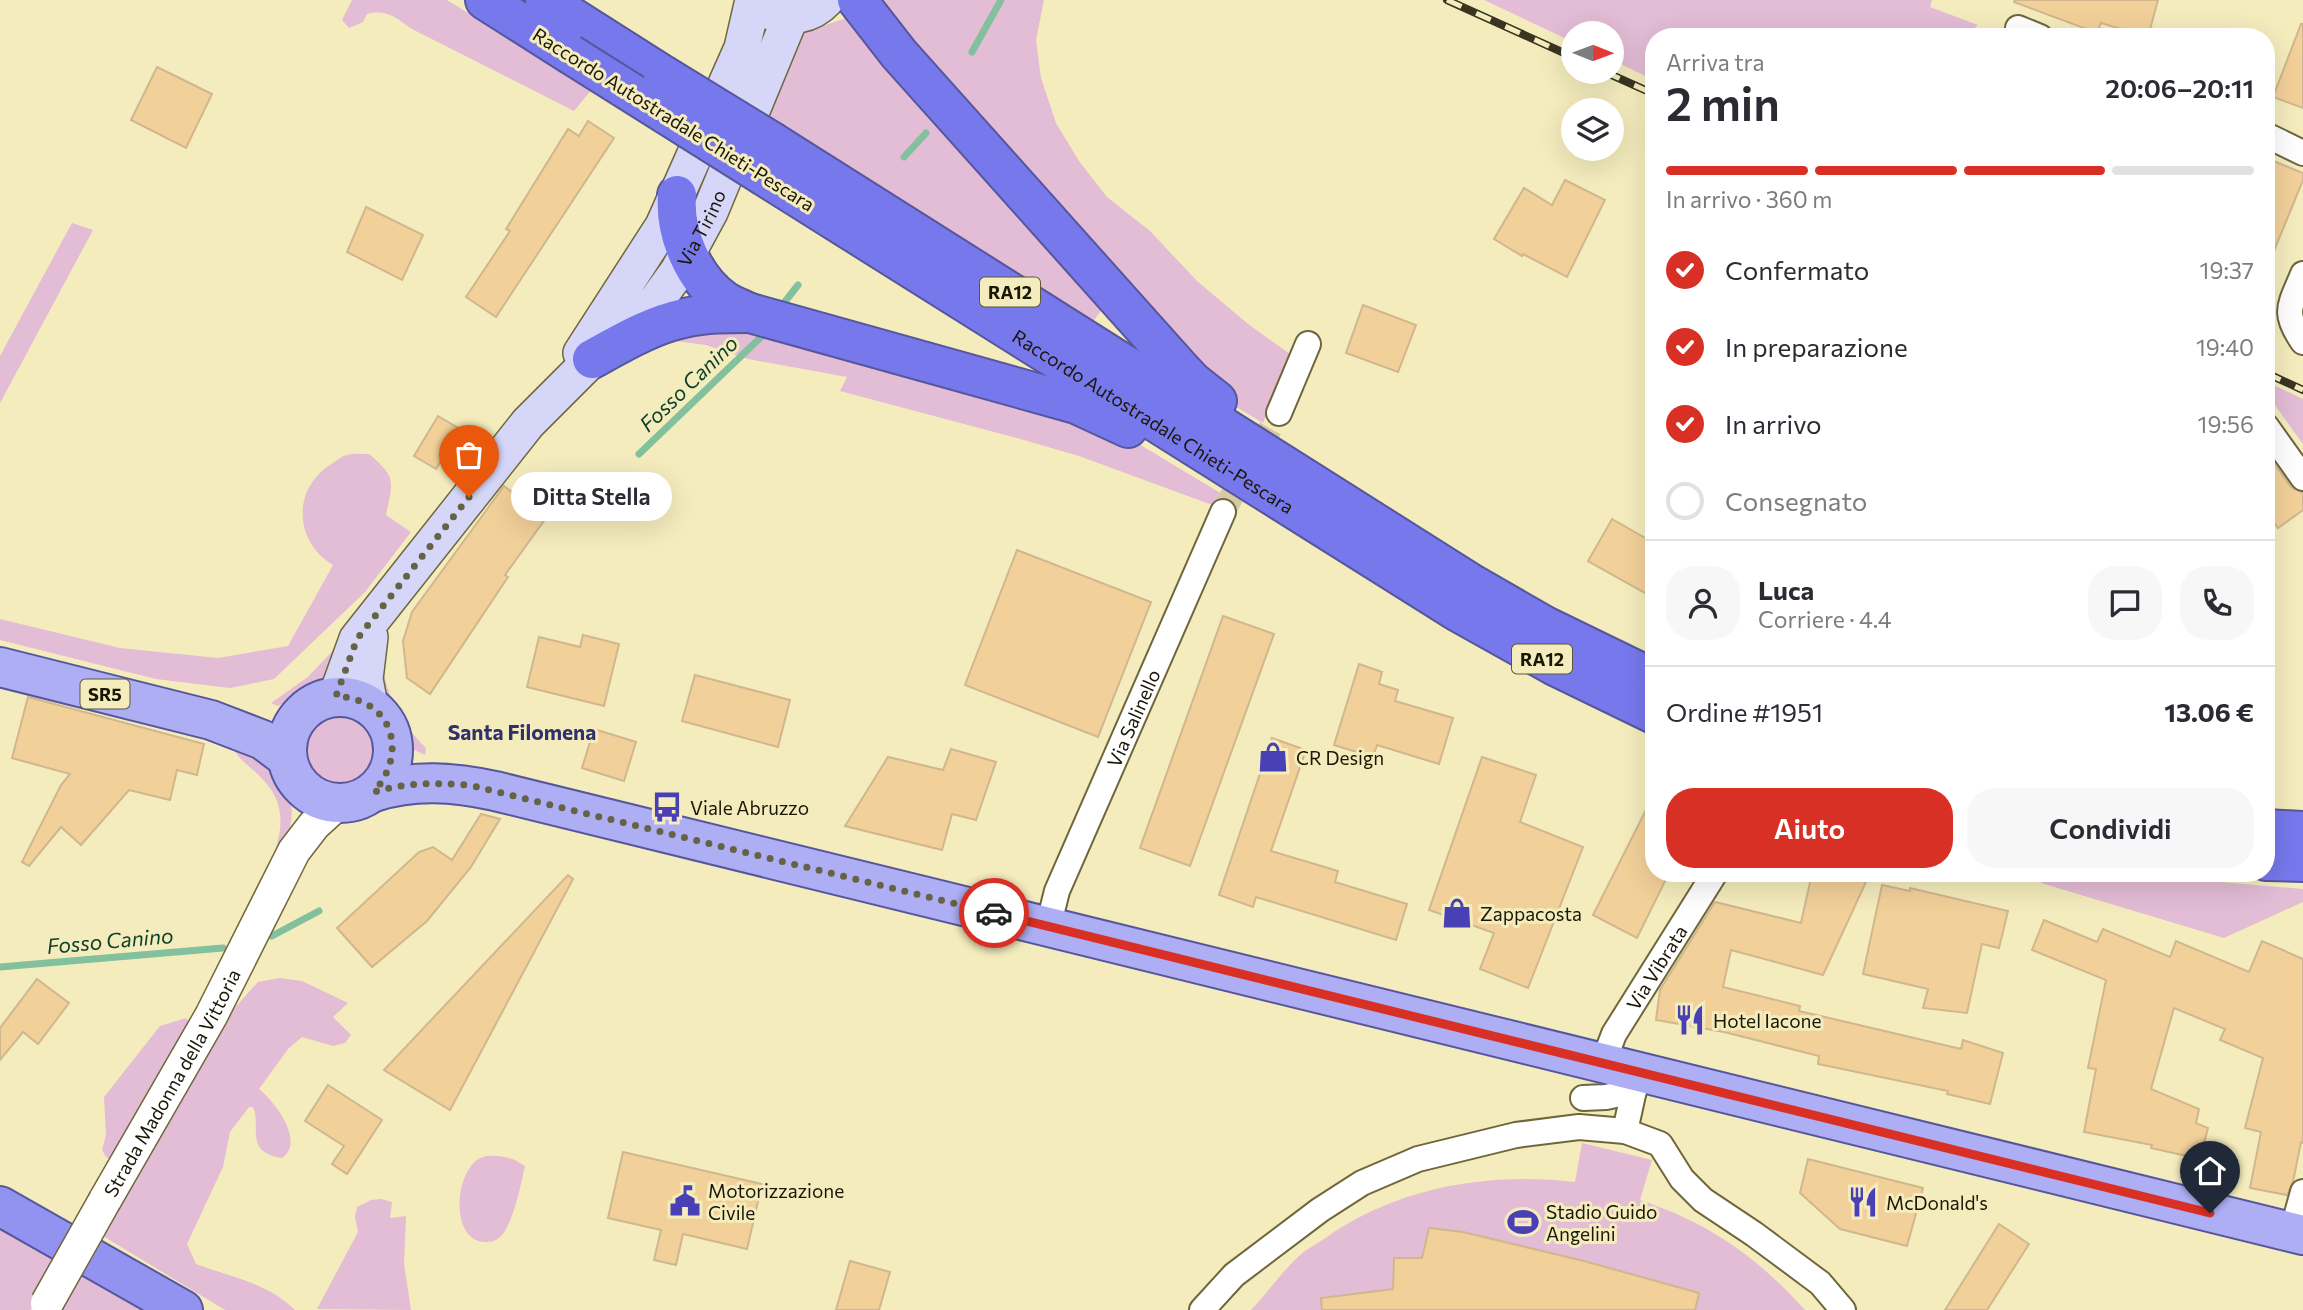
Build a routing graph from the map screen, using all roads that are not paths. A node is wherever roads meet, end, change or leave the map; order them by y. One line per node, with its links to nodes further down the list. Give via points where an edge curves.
1 (485, 0): 9 (highway, Raccordo Autostradale Chieti-Pescara / RA12, bridge, via 570,54)
2 (545, 0): 9 (highway, Raccordo Autostradale Chieti-Pescara / RA12, bridge, via 663,75)
3 (754, 0): 6 (main road, via 776,15); 10 (main road, Via Tirino, via 742,48)
4 (826, 0): 6 (main road, via 806,14)
5 (857, 0): 21 (highway, via 899,54 1178,366 1226,407)
6 (791, 16): 11 (main road, Via Tirino, via 721,188)
7 (2275, 139): 8 (street)
8 (2303, 153)
9 (769, 159): 20 (highway, Raccordo Autostradale Chieti-Pescara / RA12); 21 (highway, Raccordo Autostradale Chieti-Pescara / RA12)
10 (677, 195): 11 (highway, via 678,223); 17 (main road, Via Tirino, via 663,226)
11 (688, 254): 13 (highway, via 706,283); 16 (main road, Via Tirino, via 657,300)
12 (2303, 274): 14 (street, via 2288,310)
13 (750, 313): 16 (highway, via 680,318); 20 (highway, via 1076,404 1146,438)
14 (2303, 342)
15 (1308, 344): 18 (street)
16 (592, 359): 17 (main road, Via Tirino)
17 (552, 397): 26 (main road, Via Tirino, via 357,639)
18 (1279, 413)
19 (2275, 439): 22 (street)
20 (1187, 442): 27 (highway, Raccordo Autostradale Chieti-Pescara / RA12, via 1475,622)
21 (1247, 442): 25 (highway, Raccordo Autostradale Chieti-Pescara / RA12, via 1472,584)
22 (2303, 478)
23 (1223, 512): 38 (street, Via Salinello, via 1057,891)
24 (0, 667): 29 (main road, SR5)
25 (1645, 675)
26 (353, 701): 28 (main road, SR5, via 322,700); 30 (main road, via 385,722)
27 (1645, 710)
28 (299, 716): 29 (main road, SR5, via 266,722); 31 (main road, via 291,729)
29 (211, 720): 31 (main road, SR5, via 263,740)
30 (393, 742): 32 (main road, via 424,765); 33 (main road, via 393,761)
31 (287, 758): 34 (main road, SR5, via 294,778)
32 (469, 785): 33 (main road, via 398,784); 38 (main road)
33 (374, 792): 34 (main road, via 351,803)
34 (324, 799): 45 (street, Strada Madonna della Vittoria, bridge, via 211,1016)
35 (2275, 837): 36 (highway)
36 (2293, 854)
37 (1708, 882): 39 (street, Via Vibrata, via 1614,1034)
38 (1048, 927): 39 (main road)
39 (1625, 1076): 40 (street, via 1606,1097); 41 (street, Via Vibrata); 44 (main road)
40 (1583, 1098)
41 (1625, 1131): 47 (street, via 1578,1127 1516,1135 1418,1159 1362,1183 1320,1210 1234,1275); 48 (street, via 1660,1144 1682,1179 1703,1200 1820,1283)
42 (2303, 1192): 44 (street)
43 (0, 1206): 46 (highway)
44 (2297, 1234)
45 (44, 1307)
46 (183, 1310)
47 (1202, 1310)
48 (1843, 1310)

